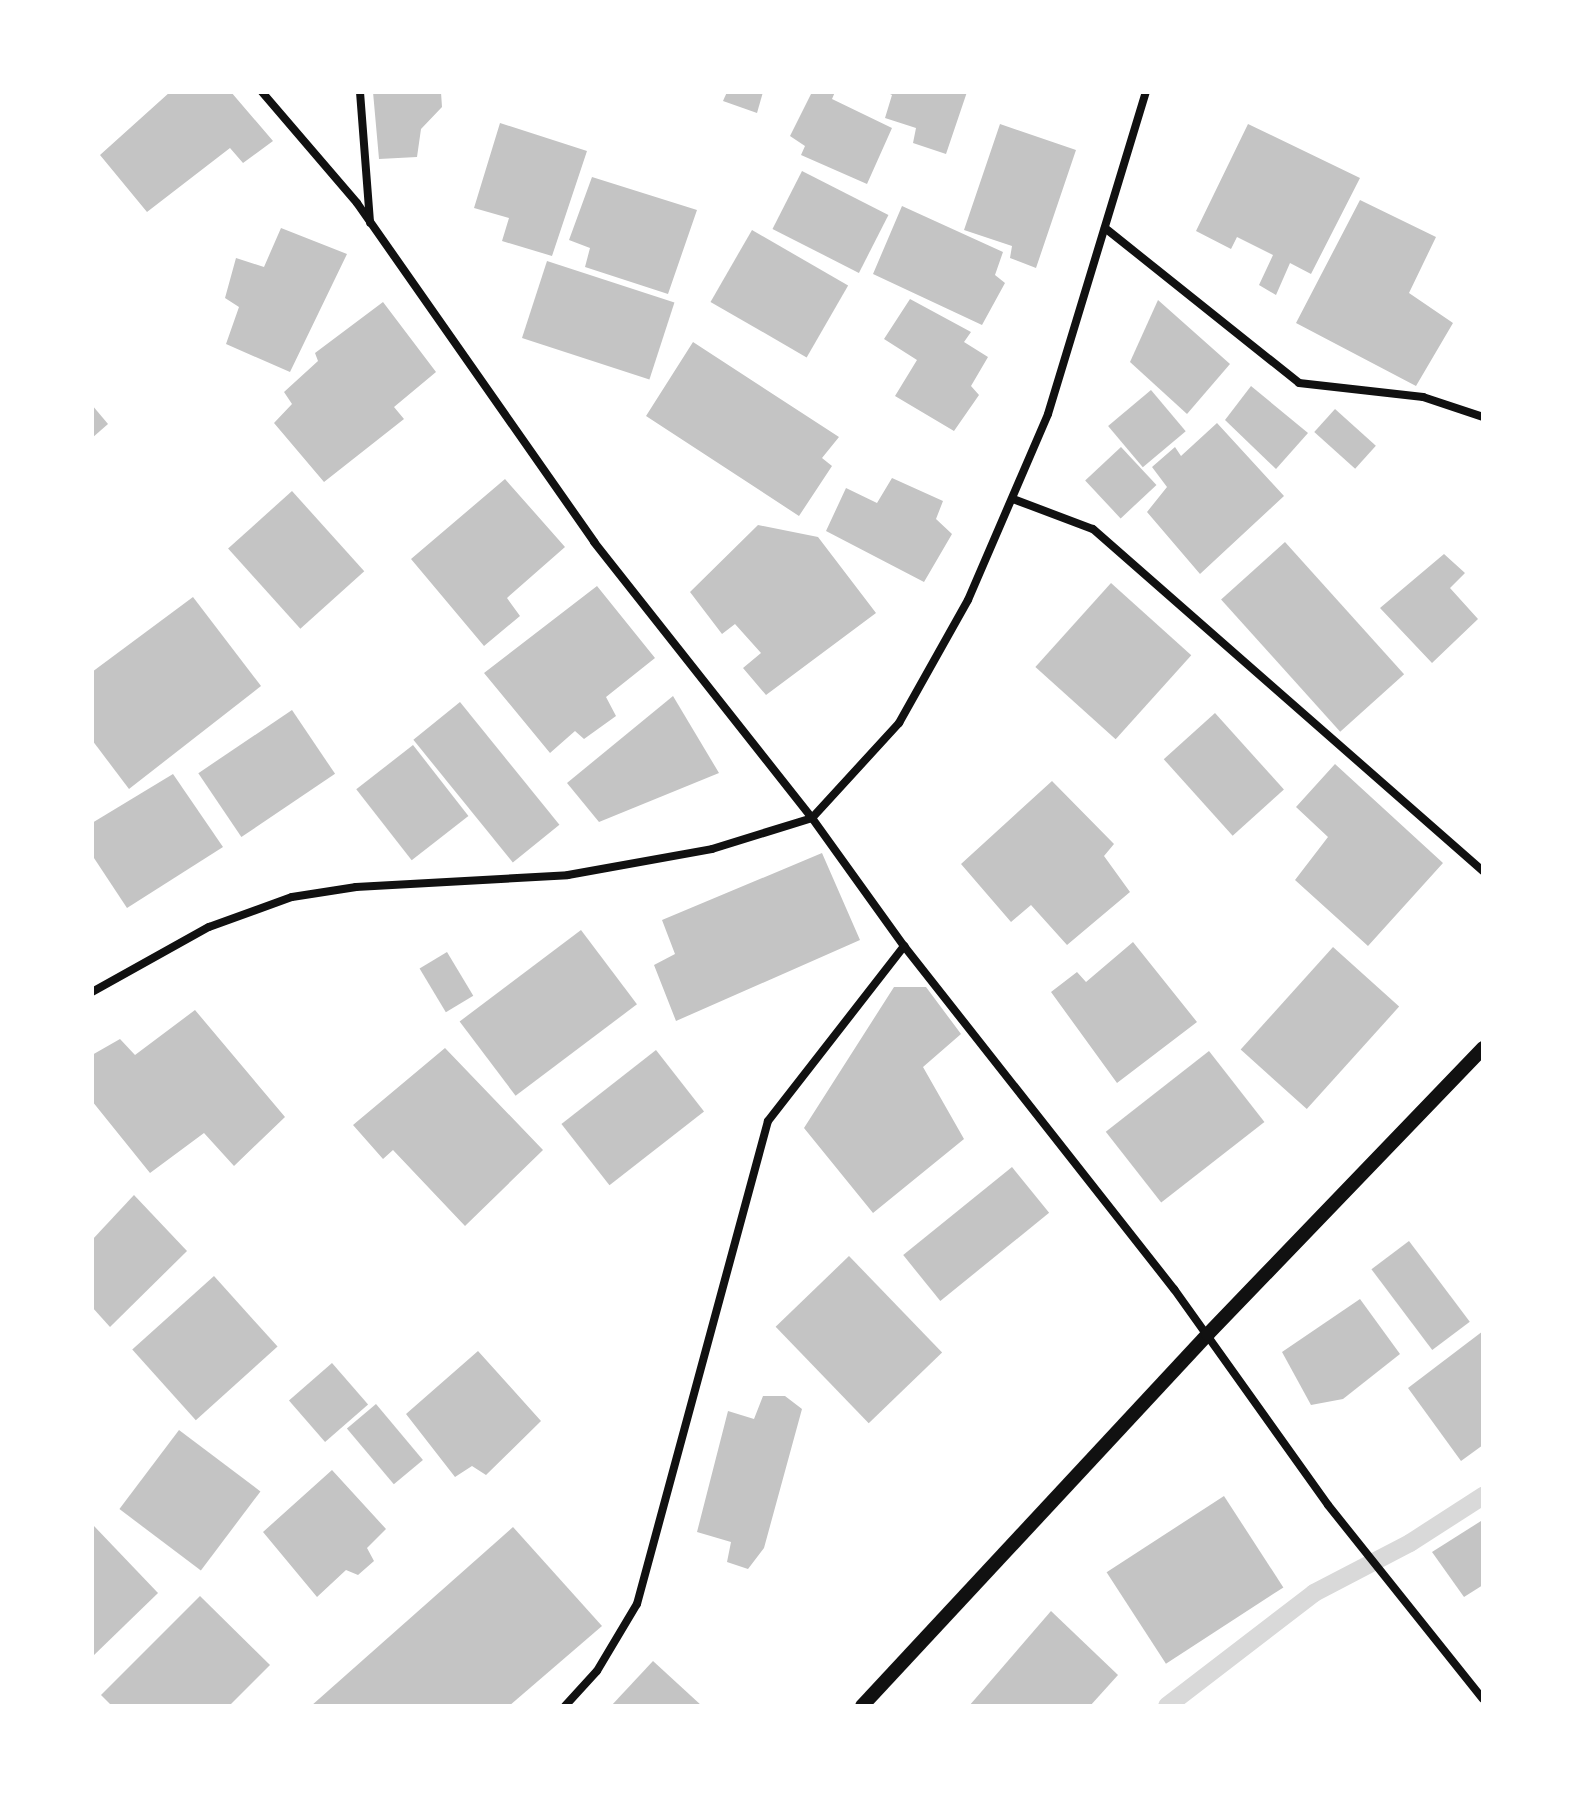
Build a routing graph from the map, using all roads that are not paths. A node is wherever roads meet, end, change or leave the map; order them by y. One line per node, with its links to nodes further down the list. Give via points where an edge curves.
1 (262, 92): 4 (street)
2 (360, 92): 4 (street)
3 (1146, 92): 5 (street)
4 (370, 224): 8 (street, via 594,542)
5 (1105, 228): 6 (street, via 1299,383 1423,397); 7 (street, via 1048,414)
6 (1483, 417)
7 (1013, 499): 8 (street, via 968,600 899,723); 9 (street, via 1093,529)
8 (812, 818): 10 (street); 11 (street, via 712,849 568,875 356,887 292,897 209,927)
9 (1483, 871)
10 (904, 946): 13 (street); 15 (street, via 768,1121 637,1604 597,1671)
11 (92, 992)
12 (1483, 1048): 13 (street)
13 (1208, 1334): 14 (street, via 1349,1530); 16 (street)
14 (1483, 1699)
15 (565, 1706)
16 (862, 1706)

